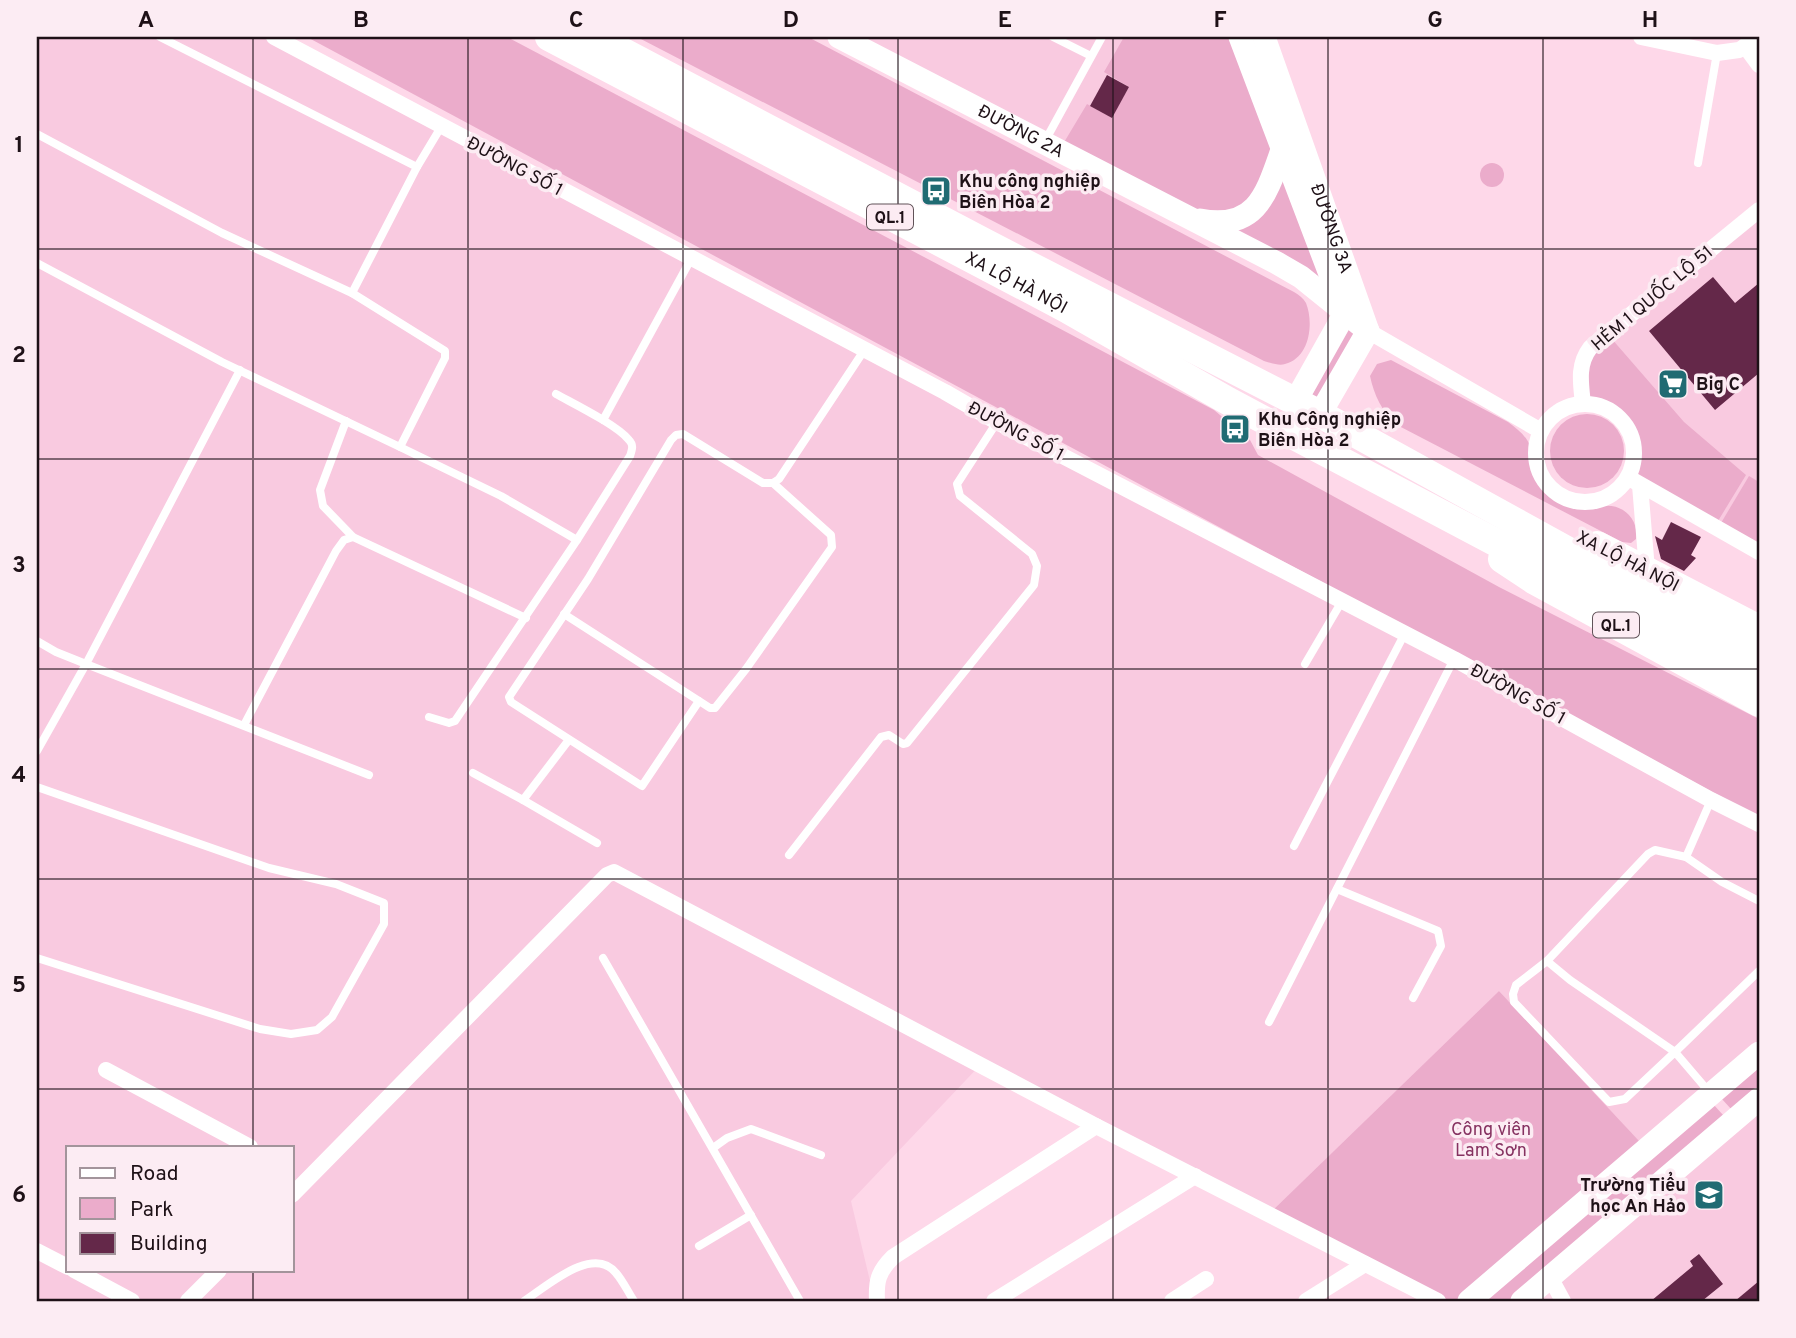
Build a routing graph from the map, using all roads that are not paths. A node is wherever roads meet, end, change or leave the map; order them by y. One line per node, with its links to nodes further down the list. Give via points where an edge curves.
1 (160, 37): 20 (lane)
2 (274, 37): 15 (street, ĐƯỜNG SỐ 1)
3 (549, 37): 42 (highway, XA LỘ HÀ NỘI / QL.1, via 1065,308 1228,401)
4 (595, 37): 31 (highway, XA LỘ HÀ NỘI / QL.1)
5 (1053, 37): 13 (lane)
6 (1102, 37): 13 (lane)
7 (1241, 37): 18 (street, ĐƯỜNG 3A)
8 (1264, 37): 27 (street, ĐƯỜNG 3A)
9 (1641, 37): 12 (street)
10 (846, 38): 17 (street, ĐƯỜNG 2A)
11 (1752, 42): 12 (street, via 1732,52); 14 (street)
12 (1717, 53): 19 (lane)
13 (1091, 56): 17 (lane)
14 (1759, 65)
15 (441, 127): 20 (lane); 23 (street, ĐƯỜNG SỐ 1)
16 (37, 134): 25 (lane, via 222,233)
17 (1044, 143): 22 (street, ĐƯỜNG 2A)
18 (1283, 147): 22 (street, via 1270,187 1244,216 1224,223); 26 (street, ĐƯỜNG 3A)
19 (1699, 163)
20 (417, 167): 25 (lane)
21 (1759, 210): 32 (street, HẺM 1 QUỐC LỘ 51, via 1590,348 1580,369)
22 (1183, 216): 26 (street, ĐƯỜNG 2A, via 1301,277)
23 (691, 259): 28 (street, ĐƯỜNG SỐ 1); 34 (lane)
24 (37, 263): 29 (lane)
25 (352, 293): 38 (lane, via 445,351)
26 (1345, 313): 27 (street, ĐƯỜNG 2A); 31 (street)
27 (1368, 331): 33 (street); 37 (street)
28 (865, 349): 36 (street, ĐƯỜNG SỐ 1); 40 (lane)
29 (240, 370): 35 (lane); 56 (lane)
30 (556, 394): 34 (lane)
31 (1295, 402): 33 (highway, QL.1)
32 (1583, 404): 37 (street, via 1558,412); 39 (street, via 1598,405 1623,421 1635,449)
33 (1320, 414): 41 (highway, XA LỘ HÀ NỘI / QL.1)
34 (603, 420): 44 (lane, via 633,447)
35 (346, 421): 38 (lane); 43 (lane, via 320,490 323,506)
36 (997, 422): 48 (street, ĐƯỜNG SỐ 1); 73 (lane, via 957,488 960,496 1032,554 1037,566 1034,585 907,743 889,734 881,737)
37 (1541, 432): 39 (street, via 1537,465 1555,493 1587,503 1603,500)
38 (400, 447): 44 (lane, via 501,496)
39 (1634, 482): 45 (street); 47 (street)
40 (773, 483): 49 (lane, via 763,483 683,434 676,435); 59 (lane, via 831,535 832,547 715,708)
41 (1492, 507): 46 (highway, XA LỘ HÀ NỘI / QL.1); 47 (highway, XA LỘ HÀ NỘI / QL.1, via 1574,533)
42 (1482, 535): 46 (highway, XA LỘ HÀ NỘI / QL.1); 60 (highway, XA LỘ HÀ NỘI / QL.1, via 1505,562 1535,581)
43 (353, 537): 50 (lane); 62 (lane, via 336,551)
44 (577, 540): 50 (lane)
45 (1759, 552)
46 (1557, 556): 54 (highway, QL.1); 58 (highway, QL.1)
47 (1647, 570): 51 (highway, XA LỘ HÀ NỘI / QL.1)
48 (1342, 601): 52 (street, ĐƯỜNG SỐ 1); 57 (lane)
49 (564, 614): 59 (lane); 63 (lane, via 509,697)
50 (526, 618): 61 (lane, via 455,721)
51 (1759, 629)
52 (1405, 633): 55 (street, ĐƯỜNG SỐ 1); 72 (lane)
53 (37, 641): 56 (lane)
54 (1759, 656)
55 (1454, 659): 69 (street, ĐƯỜNG SỐ 1); 75 (lane)
56 (86, 664): 62 (lane); 64 (lane)
57 (1306, 664)
58 (1759, 678)
59 (699, 701): 63 (lane, via 642,786)
60 (1759, 703)
61 (429, 717)
62 (244, 725): 66 (lane)
63 (568, 741): 68 (lane)
64 (37, 751)
65 (473, 773): 68 (lane)
66 (369, 775)
67 (37, 787): 77 (lane, via 269,868 336,884 384,903 384,924 332,1017 317,1030 291,1034 260,1029)
68 (523, 800): 71 (lane)
69 (1711, 800): 70 (street, ĐƯỜNG SỐ 1); 74 (lane)
70 (1759, 824)
71 (597, 843)
72 (1294, 846)
73 (789, 855)
74 (1686, 857): 76 (lane); 79 (lane, via 1662,850 1648,854)
75 (1337, 889): 81 (lane, via 1438,931 1441,946); 82 (lane)
76 (1759, 901)
77 (37, 958)
78 (603, 958): 91 (lane)
79 (1547, 961): 83 (lane); 83 (lane, via 1516,985 1514,1002 1609,1102 1625,1099)
80 (1759, 971): 83 (lane)
81 (1413, 998)
82 (1269, 1022)
83 (1675, 1052): 86 (lane)
84 (1759, 1053): 86 (street)
85 (106, 1070): 90 (street)
86 (1712, 1094): 88 (street); 114 (street)
87 (1759, 1099): 88 (street)
88 (1734, 1120): 102 (street)
89 (1096, 1126): 93 (street); 94 (street, via 614,872); 109 (street, via 893,1257 876,1281)
90 (248, 1146)
91 (713, 1148): 92 (lane, via 751,1129); 95 (lane)
92 (821, 1155)
93 (1195, 1176): 98 (street); 110 (street)
94 (296, 1185)
95 (751, 1215): 96 (lane); 108 (lane)
96 (699, 1246)
97 (37, 1251): 99 (street)
98 (1365, 1264): 112 (street); 113 (street)
99 (66, 1266)
100 (78, 1272): 104 (street)
101 (217, 1272): 105 (street)
102 (1550, 1277): 115 (street); 116 (street)
103 (1206, 1279): 111 (street)
104 (132, 1301)
105 (188, 1301)
106 (524, 1301): 107 (lane, via 579,1265 602,1263 615,1271)
107 (634, 1301)
108 (800, 1301)
109 (877, 1301)
110 (994, 1301)
111 (1172, 1301)
112 (1306, 1301)
113 (1438, 1301)
114 (1469, 1301)
115 (1522, 1301)
116 (1563, 1301)

